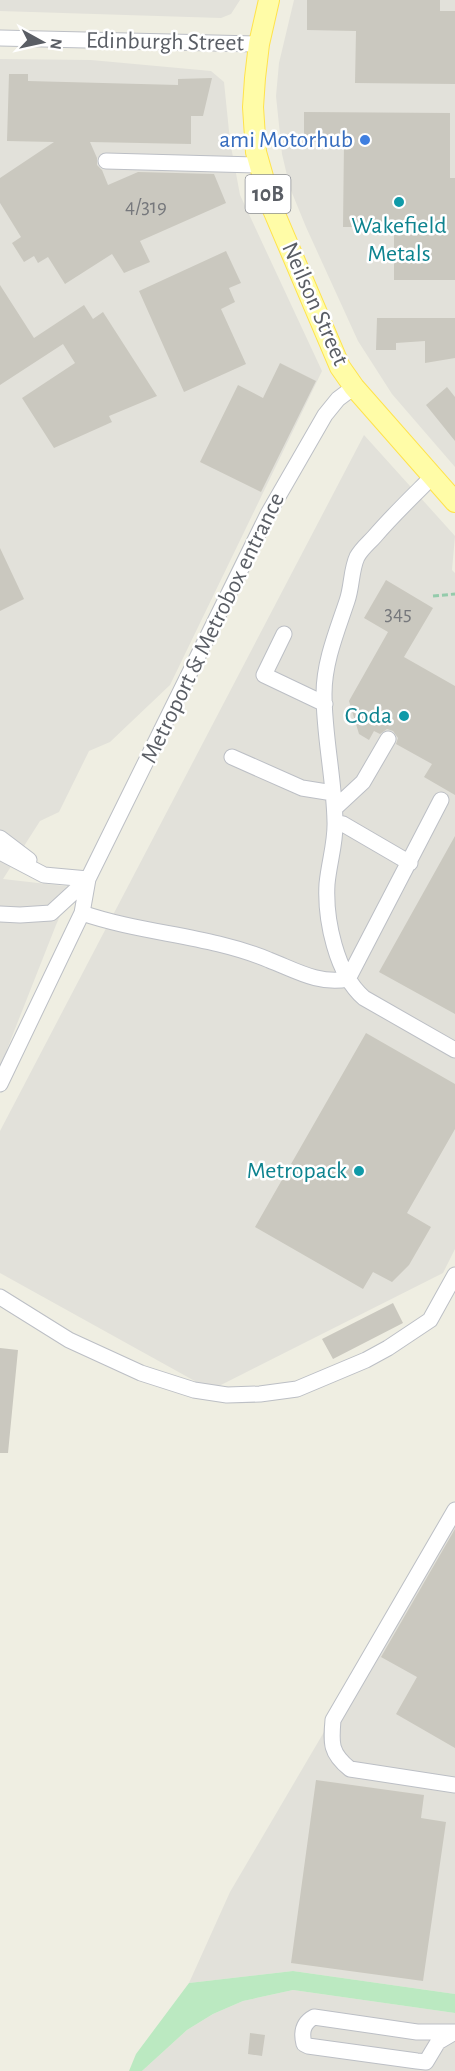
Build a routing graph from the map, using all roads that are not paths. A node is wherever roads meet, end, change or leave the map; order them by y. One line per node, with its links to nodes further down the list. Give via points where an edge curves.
1 (269, 0): 3 (main road, Neilson Street / 10B)
2 (0, 38): 3 (street, Edinburgh Street)
3 (259, 44): 5 (main road, Neilson Street / 10B, via 253,107)
4 (106, 161): 5 (street)
5 (259, 165): 6 (main road, Neilson Street / 10B, via 271,205 325,335)
6 (354, 387): 7 (main road, Neilson Street / 10B); 19 (street, Metroport & Metrobox entrance, via 325,415 268,514)
7 (432, 477): 8 (main road, Neilson Street / 10B); 10 (street, via 364,546 357,558 329,656)
8 (455, 502)
9 (284, 634): 10 (street, via 264,675)
10 (325, 704): 14 (street)
11 (388, 739): 14 (street, via 363,782)
12 (232, 757): 14 (street, via 302,788)
13 (441, 800): 17 (street)
14 (334, 808): 17 (street, via 343,824); 22 (street, via 327,901 333,939)
15 (0, 838): 18 (street)
16 (0, 852): 18 (street)
17 (410, 863): 22 (street)
18 (44, 875): 19 (street)
19 (88, 879): 20 (street); 21 (street, via 51,913)
20 (82, 913): 22 (street, via 229,947 317,980); 24 (street)
21 (0, 914)
22 (348, 979): 23 (street, via 363,998)
23 (455, 1050)
24 (0, 1084)
25 (455, 1275): 26 (street, via 430,1320 388,1348 297,1389 260,1394 194,1390 141,1373 69,1340)
26 (0, 1297)
27 (455, 1510): 28 (street, via 333,1720 331,1741 341,1762 350,1769)
28 (455, 1785)
29 (455, 2032): 29 (street, via 417,2032 314,2017 307,2021 302,2037 309,2046 426,2062 438,2042)

